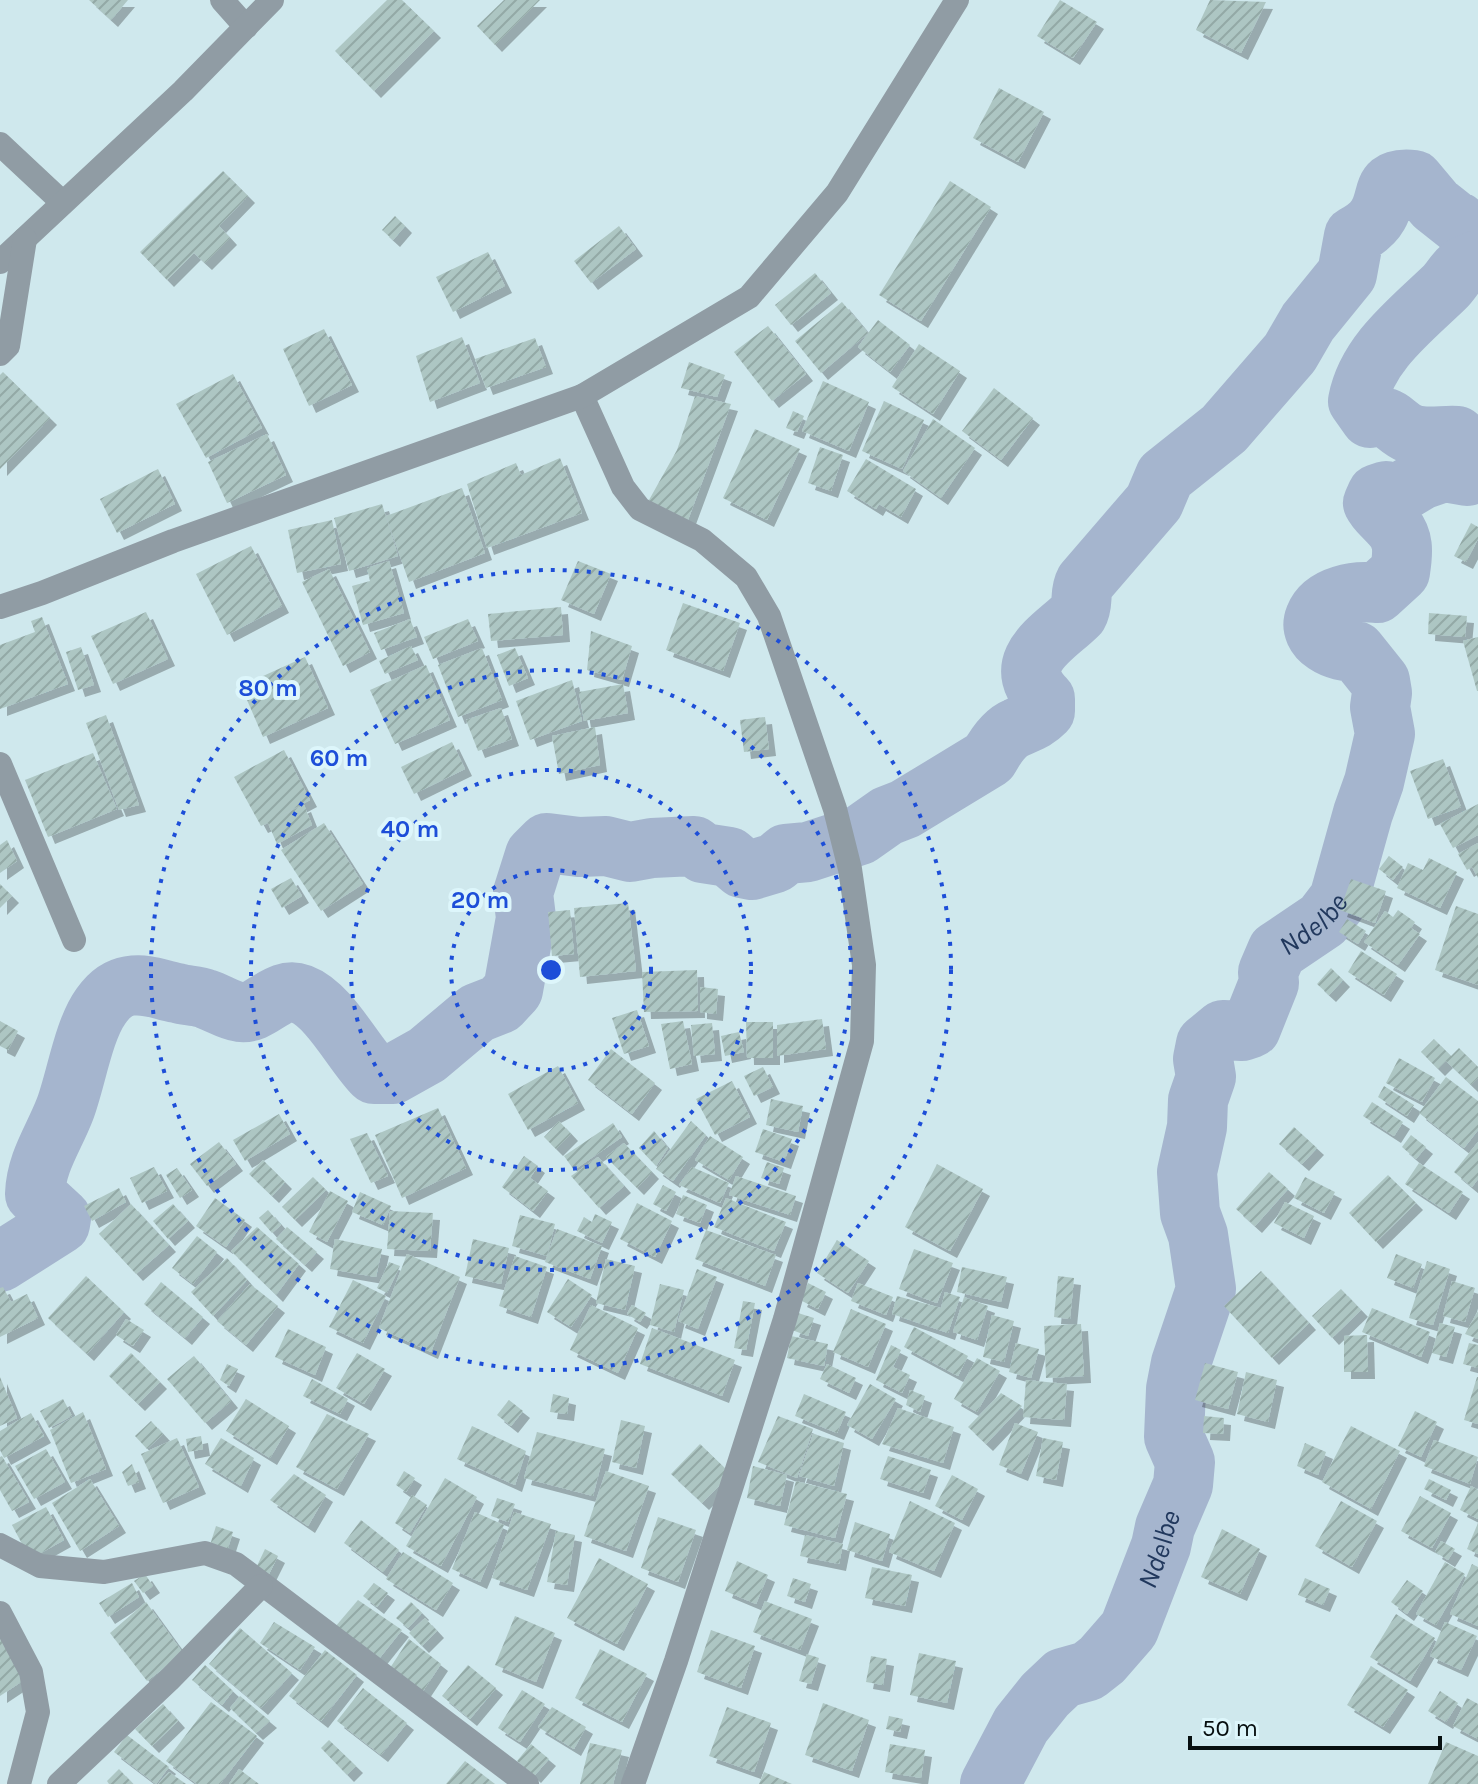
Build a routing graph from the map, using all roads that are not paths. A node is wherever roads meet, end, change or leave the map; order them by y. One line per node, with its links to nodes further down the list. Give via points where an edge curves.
1 (222, 0): 4 (street)
2 (272, 0): 4 (street)
3 (957, 0): 10 (street, via 837,193 749,297)
4 (246, 27): 6 (street)
5 (0, 144): 6 (street)
6 (62, 202): 7 (street)
7 (25, 239): 8 (street); 9 (street, via 8,346)
8 (0, 262)
9 (0, 354)
10 (582, 396): 11 (street); 20 (street, via 623,487 640,509 702,540 746,577 769,616 835,809 864,965 862,1041 785,1319)
11 (0, 607)
12 (0, 764): 13 (street)
13 (74, 940)
14 (0, 1545): 15 (street, via 40,1566 104,1572 205,1553 236,1564)
15 (261, 1586): 18 (street); 19 (street)
16 (0, 1613): 17 (street, via 31,1672 38,1712)
17 (19, 1784)
18 (59, 1784)
19 (527, 1784)
20 (633, 1784)

